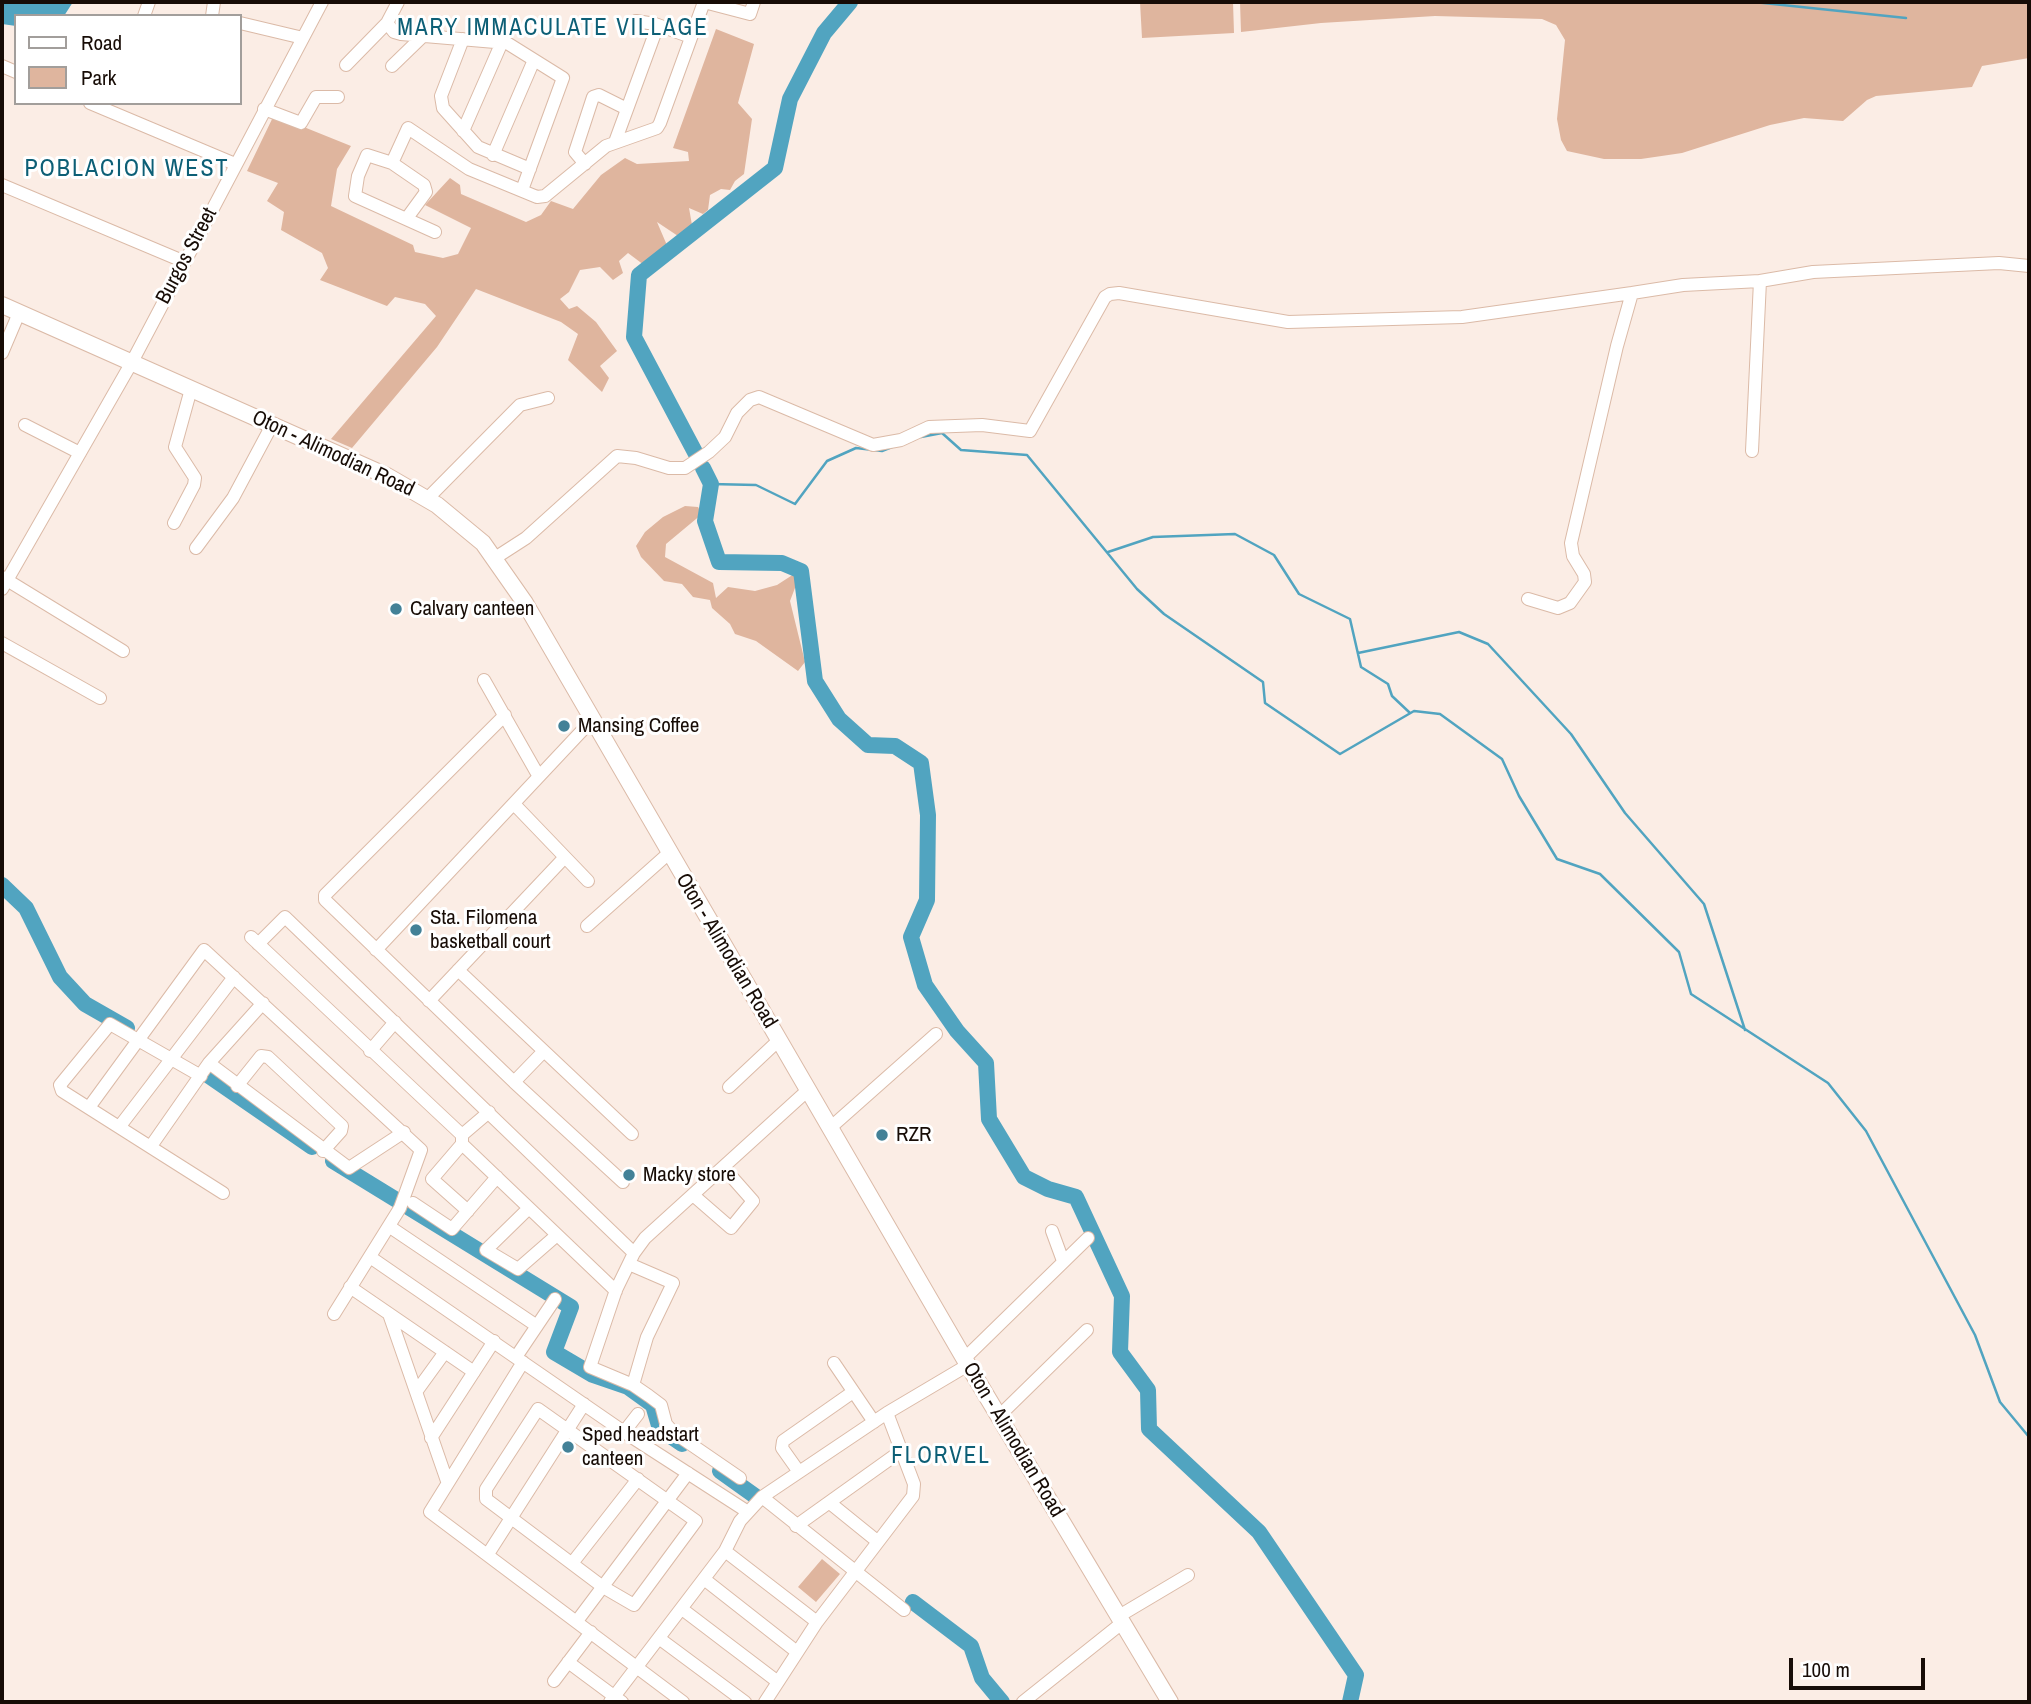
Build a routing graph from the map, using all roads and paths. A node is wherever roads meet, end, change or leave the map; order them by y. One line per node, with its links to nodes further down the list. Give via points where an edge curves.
1 (322, 2): 12 (street, Burgos Street)
2 (398, 2): 8 (street)
3 (704, 2): 5 (street); 11 (street)
4 (754, 2): 5 (street, via 750,14)
5 (718, 5)
6 (636, 21): 9 (street)
7 (242, 23): 12 (street)
8 (387, 23): 10 (street, via 394,32); 16 (street)
9 (657, 25): 11 (street); 21 (street)
10 (423, 36): 13 (street); 17 (street)
11 (691, 37): 23 (street, via 660,123)
12 (303, 38): 20 (street, Burgos Street)
13 (463, 39): 14 (street); 22 (street, via 441,96 443,107)
14 (502, 42): 15 (street); 22 (street)
15 (534, 60): 24 (street); 28 (street, via 563,78)
16 (346, 65)
17 (392, 66)
18 (338, 97): 20 (street, via 316,97 301,123)
19 (95, 105): 26 (street)
20 (264, 109): 26 (street, Burgos Street)
21 (627, 109): 23 (street); 27 (street, via 599,95 593,97 575,152)
22 (463, 131): 24 (street)
23 (615, 142): 27 (street)
24 (493, 155): 28 (street)
25 (392, 163): 30 (street, via 408,128 470,169); 31 (street, via 424,185 426,192); 31 (street, via 367,156 354,194)
26 (235, 164): 33 (street, Burgos Street)
27 (585, 164): 30 (street, via 545,195 537,197)
28 (530, 169): 30 (street)
29 (2, 185): 33 (street)
30 (522, 190)
31 (407, 218): 32 (street)
32 (435, 232)
33 (185, 262): 40 (street, Burgos Street)
34 (2029, 266): 35 (street, via 1999,263 1814,271)
35 (1759, 281): 36 (street); 45 (street)
36 (1632, 293): 50 (street, via 1462,317 1288,322 1110,294 1030,430 982,425 929,427 901,440 873,445 758,397 737,413 725,437 685,468 617,456 526,538); 52 (street, via 1571,543 1585,582 1570,603 1558,608)
37 (2, 305): 38 (main road, Oton - Alimodian Road)
38 (19, 313): 39 (street); 40 (main road, Oton - Alimodian Road)
39 (2, 353)
40 (132, 362): 41 (main road, Oton - Alimodian Road); 46 (street, Burgos Street)
41 (191, 389): 44 (main road, Oton - Alimodian Road); 48 (street, via 175,447 195,478)
42 (548, 398): 47 (street, via 520,405)
43 (25, 425): 46 (street)
44 (272, 425): 47 (main road, Oton - Alimodian Road, via 387,476); 49 (street, via 233,498)
45 (1752, 451)
46 (80, 453): 51 (street, Burgos Street)
47 (427, 499): 50 (main road, Oton - Alimodian Road, via 463,524)
48 (174, 523)
49 (195, 548)
50 (495, 558): 58 (main road, Oton - Alimodian Road)
51 (4, 582): 54 (street)
52 (1528, 599)
53 (2, 643): 56 (street)
54 (124, 651)
55 (484, 680): 57 (street)
56 (100, 698)
57 (505, 715): 59 (street); 65 (street, via 325,895)
58 (593, 719): 59 (street); 61 (main road, Oton - Alimodian Road)
59 (538, 775): 60 (street)
60 (514, 804): 62 (street); 65 (street)
61 (669, 853): 64 (street); 73 (main road, Oton - Alimodian Road)
62 (565, 857): 63 (street); 66 (street)
63 (588, 881)
64 (587, 926)
65 (376, 950): 68 (street)
66 (458, 970): 68 (street); 75 (street)
67 (234, 977): 69 (street); 72 (street, via 204,950); 76 (street)
68 (429, 1001): 79 (street)
69 (263, 1003): 77 (street); 87 (street)
70 (396, 1022): 74 (street); 74 (street, via 285,917 254,941); 84 (street)
71 (936, 1034): 86 (street)
72 (138, 1040): 76 (street); 83 (street); 83 (street, via 108,1024 60,1085 62,1091)
73 (779, 1040): 81 (street); 82 (main road, Oton - Alimodian Road)
74 (370, 1051): 89 (street)
75 (543, 1052): 79 (street); 88 (street)
76 (169, 1058): 78 (street); 85 (street)
77 (209, 1063): 78 (street); 80 (street)
78 (201, 1076): 90 (street)
79 (514, 1082): 94 (street)
80 (237, 1086): 91 (street); 91 (street, via 261,1056 268,1057 342,1126)
81 (729, 1087)
82 (808, 1090): 86 (main road, Oton - Alimodian Road); 92 (street)
83 (90, 1106): 85 (street)
84 (489, 1112): 89 (street); 105 (street)
85 (120, 1126): 90 (street)
86 (830, 1128): 117 (main road, Oton - Alimodian Road)
87 (404, 1132): 91 (street, via 352,1168); 97 (street, via 421,1153)
88 (632, 1134)
89 (462, 1139): 93 (street); 99 (street, via 432,1179)
90 (151, 1146): 95 (street)
91 (323, 1151)
92 (723, 1167): 96 (street); 96 (street, via 753,1201 731,1228)
93 (497, 1177): 98 (street); 99 (street)
94 (623, 1182)
95 (223, 1193)
96 (693, 1195): 105 (street)
97 (406, 1204): 99 (street, via 452,1229); 100 (street)
98 (529, 1208): 102 (street); 102 (street, via 486,1250 518,1269)
99 (468, 1211)
100 (390, 1227): 104 (street); 112 (street)
101 (1052, 1231): 106 (street)
102 (557, 1235): 108 (street)
103 (1088, 1238): 106 (street)
104 (370, 1256): 107 (street); 114 (street)
105 (631, 1258): 108 (street); 120 (street, via 673,1283 648,1337)
106 (1063, 1261): 117 (street)
107 (350, 1287): 110 (street); 111 (street)
108 (615, 1291): 120 (street, via 590,1367)
109 (555, 1299): 112 (street)
110 (334, 1314)
111 (389, 1314): 115 (street); 121 (street)
112 (537, 1326): 116 (street)
113 (1087, 1330): 126 (street)
114 (494, 1341): 116 (street); 119 (street)
115 (445, 1352): 119 (street); 121 (street)
116 (520, 1359): 123 (street); 136 (street)
117 (966, 1362): 124 (street); 126 (main road, Oton - Alimodian Road)
118 (834, 1363): 122 (street)
119 (474, 1372): 130 (street)
120 (633, 1385): 134 (street, via 661,1405 673,1432)
121 (416, 1392): 130 (street)
122 (853, 1392): 127 (street); 132 (street, via 783,1441 782,1448)
123 (584, 1404): 128 (street); 129 (street)
124 (887, 1413): 127 (street); 131 (street)
125 (638, 1414): 129 (street)
126 (999, 1416): 153 (main road, Oton - Alimodian Road)
127 (874, 1422): 132 (street)
128 (569, 1429): 135 (street); 141 (street); 141 (street, via 543,1410 534,1412 484,1494)
129 (624, 1432): 133 (street)
130 (431, 1438): 136 (street)
131 (901, 1451): 139 (street); 143 (street, via 915,1490)
132 (799, 1472): 137 (street)
133 (688, 1473): 138 (street); 140 (street)
134 (740, 1478)
135 (638, 1479): 138 (street); 146 (street)
136 (447, 1481): 145 (street, via 430,1512)
137 (762, 1497): 140 (street); 142 (street)
138 (668, 1501): 150 (street); 150 (street, via 696,1521 639,1602 629,1605)
139 (830, 1503): 142 (street); 143 (street)
140 (748, 1511): 144 (street)
141 (513, 1518): 145 (street); 146 (street)
142 (796, 1526): 147 (street)
143 (877, 1541): 147 (street)
144 (725, 1551): 149 (street); 155 (street)
145 (488, 1554): 154 (street)
146 (573, 1562): 150 (street)
147 (855, 1571): 152 (street); 155 (street)
148 (1188, 1575): 153 (street)
149 (704, 1579): 151 (street); 158 (street)
150 (603, 1587): 154 (street)
151 (682, 1609): 157 (street); 162 (street)
152 (904, 1610)
153 (1120, 1619): 167 (street); 168 (main road, Oton - Alimodian Road)
154 (577, 1621): 156 (street)
155 (817, 1622): 158 (street)
156 (590, 1632): 159 (street); 160 (street)
157 (660, 1639): 160 (street); 165 (street)
158 (797, 1652): 162 (street)
159 (568, 1662): 161 (street); 163 (street)
160 (639, 1668): 163 (street); 164 (street)
161 (554, 1681)
162 (778, 1682): 166 (street)
163 (616, 1700)
164 (683, 1702)
165 (745, 1702)
166 (765, 1702)
167 (1023, 1702)
168 (1170, 1702)

